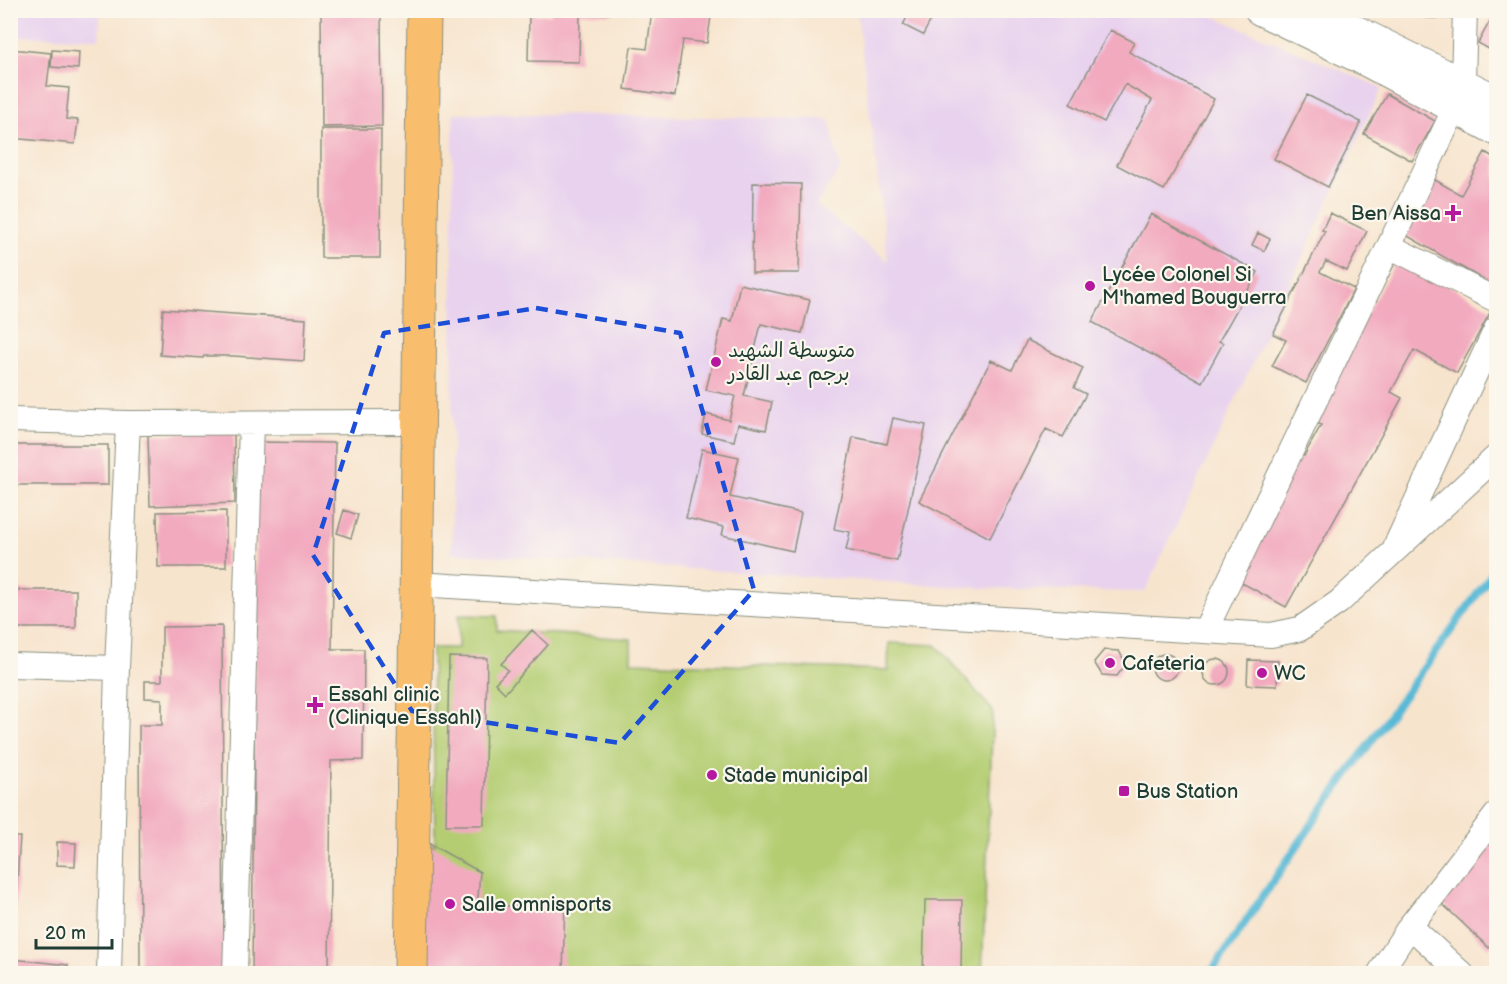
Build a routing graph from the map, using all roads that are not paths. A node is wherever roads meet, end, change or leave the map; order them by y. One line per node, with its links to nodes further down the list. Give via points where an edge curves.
1 (424, 10): 12 (main road)
2 (1260, 10): 5 (street)
3 (1314, 10): 5 (street)
4 (1465, 10): 5 (street)
5 (1459, 94): 6 (street); 7 (street); 8 (street)
6 (1497, 100)
7 (1497, 130)
8 (1389, 246): 9 (street); 18 (street)
9 (1497, 300)
10 (1497, 329): 16 (street)
11 (10, 420): 13 (street)
12 (418, 422): 14 (street); 17 (main road)
13 (128, 423): 14 (street); 20 (street)
14 (251, 423): 24 (street)
15 (1497, 457): 16 (street)
16 (1391, 555): 18 (street, via 1340,602 1300,629 1271,635)
17 (416, 584): 18 (street); 25 (main road)
18 (1204, 631)
19 (10, 665): 20 (street)
20 (117, 668): 23 (street)
21 (1497, 815): 22 (street)
22 (1410, 926): 26 (street); 27 (street)
23 (109, 974)
24 (235, 974)
25 (411, 974)
26 (1379, 974)
27 (1462, 974)

